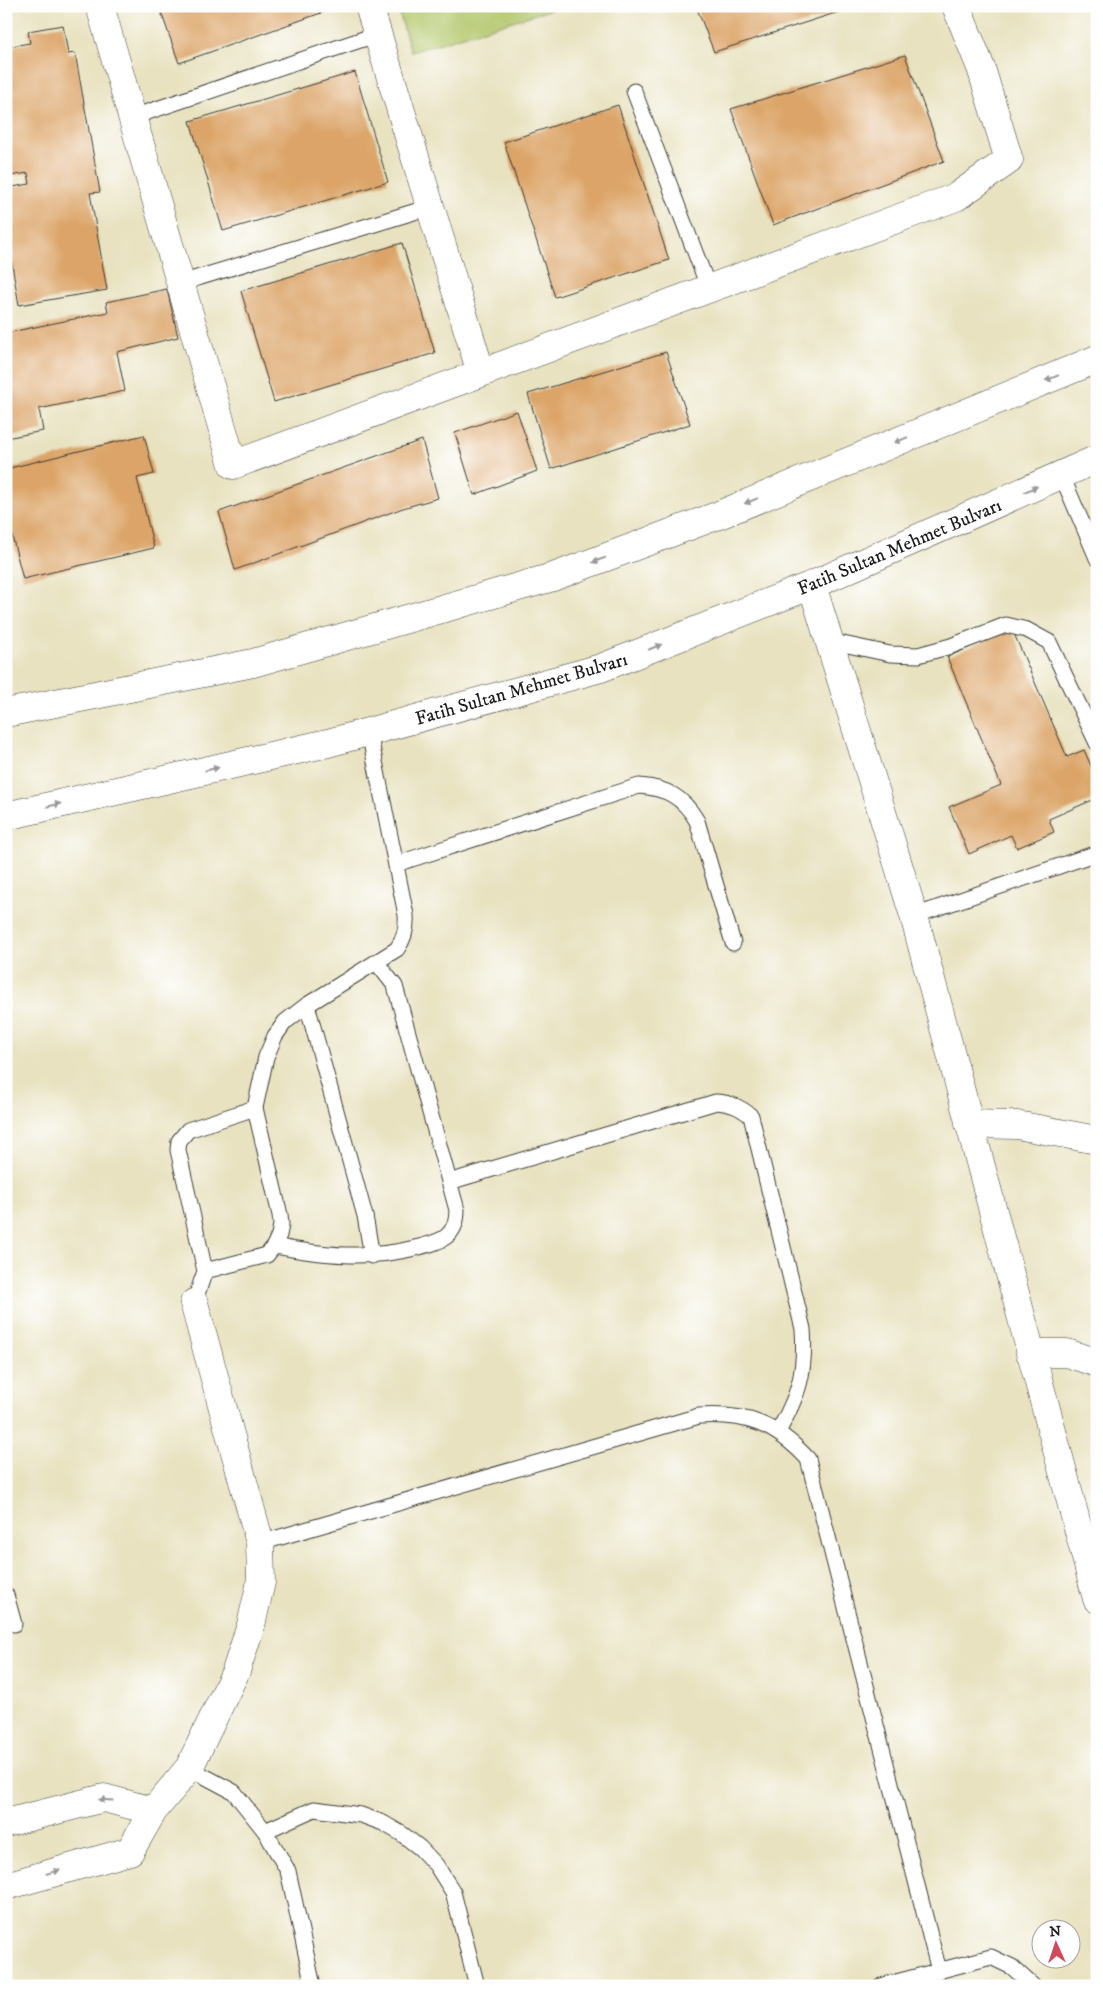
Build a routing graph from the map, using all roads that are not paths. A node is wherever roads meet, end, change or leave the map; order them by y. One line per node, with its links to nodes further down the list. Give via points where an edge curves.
1 (100, 6): 6 (main road)
2 (369, 6): 4 (main road)
3 (956, 6): 9 (main road, via 981,68 1009,160 956,197)
4 (378, 34): 6 (lane); 7 (main road)
5 (634, 92): 9 (lane)
6 (133, 117): 8 (main road)
7 (430, 207): 8 (lane); 11 (main road)
8 (181, 284): 11 (main road, via 234,464)
9 (709, 289): 11 (main road)
10 (1097, 360): 18 (main road, one-way to 18, via 719,515 553,577 253,663)
11 (480, 373)
12 (1097, 460): 13 (main road, Fatih Sultan Mehmet Bulvarı)
13 (1062, 476): 14 (lane); 16 (main road, Fatih Sultan Mehmet Bulvarı, one-way to 13)
14 (1091, 528): 15 (lane)
15 (1097, 558)
16 (812, 585): 17 (main road); 19 (main road, Fatih Sultan Mehmet Bulvarı, one-way to 16, via 601,668)
17 (830, 641): 20 (lane, via 890,654 918,655 1006,624 1026,630 1049,642); 24 (main road)
18 (6, 713)
19 (369, 732): 21 (main road, Fatih Sultan Mehmet Bulvarı, one-way to 19); 23 (lane)
20 (1097, 743)
21 (6, 816)
22 (1097, 852): 24 (lane)
23 (396, 864): 25 (lane, via 639,786 655,787 681,800 697,821); 26 (lane, via 407,925 397,949)
24 (914, 916): 29 (main road)
25 (733, 942)
26 (377, 963): 27 (lane); 31 (lane, via 395,986)
27 (307, 1005): 28 (lane, via 285,1022 275,1036 266,1057); 33 (lane, via 365,1216)
28 (255, 1108): 32 (lane, via 280,1220); 34 (lane, via 188,1130 179,1142 178,1150)
29 (969, 1124): 30 (main road, via 1016,1125); 36 (main road)
30 (1097, 1140)
31 (449, 1182): 33 (lane, via 457,1218 446,1238 398,1253); 38 (lane, via 716,1102 744,1110 751,1116 803,1329 804,1365 800,1385 793,1406)
32 (274, 1246): 33 (lane, via 317,1254); 34 (lane, via 267,1255)
33 (372, 1256)
34 (205, 1271): 35 (lane)
35 (194, 1303): 40 (main road)
36 (1030, 1353): 37 (main road, via 1067,1353); 39 (main road)
37 (1097, 1363)
38 (778, 1432): 40 (lane, via 740,1417 699,1416); 49 (lane, via 808,1459)
39 (1086, 1520): 42 (main road)
40 (260, 1543): 44 (main road, via 261,1582 252,1625 236,1671)
41 (6, 1595): 43 (lane)
42 (1097, 1599)
43 (14, 1624)
44 (189, 1768): 45 (main road); 47 (lane, via 234,1792)
45 (153, 1811): 46 (main road, one-way to 46, via 104,1798); 48 (main road, one-way to 45, via 130,1851)
46 (6, 1823)
47 (265, 1831): 50 (lane, via 288,1871); 51 (lane, via 314,1809 361,1815 402,1834 436,1865 453,1892)
48 (6, 1886)
49 (939, 1971): 52 (lane); 53 (lane, via 991,1957 1012,1967)
50 (314, 1986)
51 (477, 1986)
52 (881, 1986)
53 (1033, 1986)

